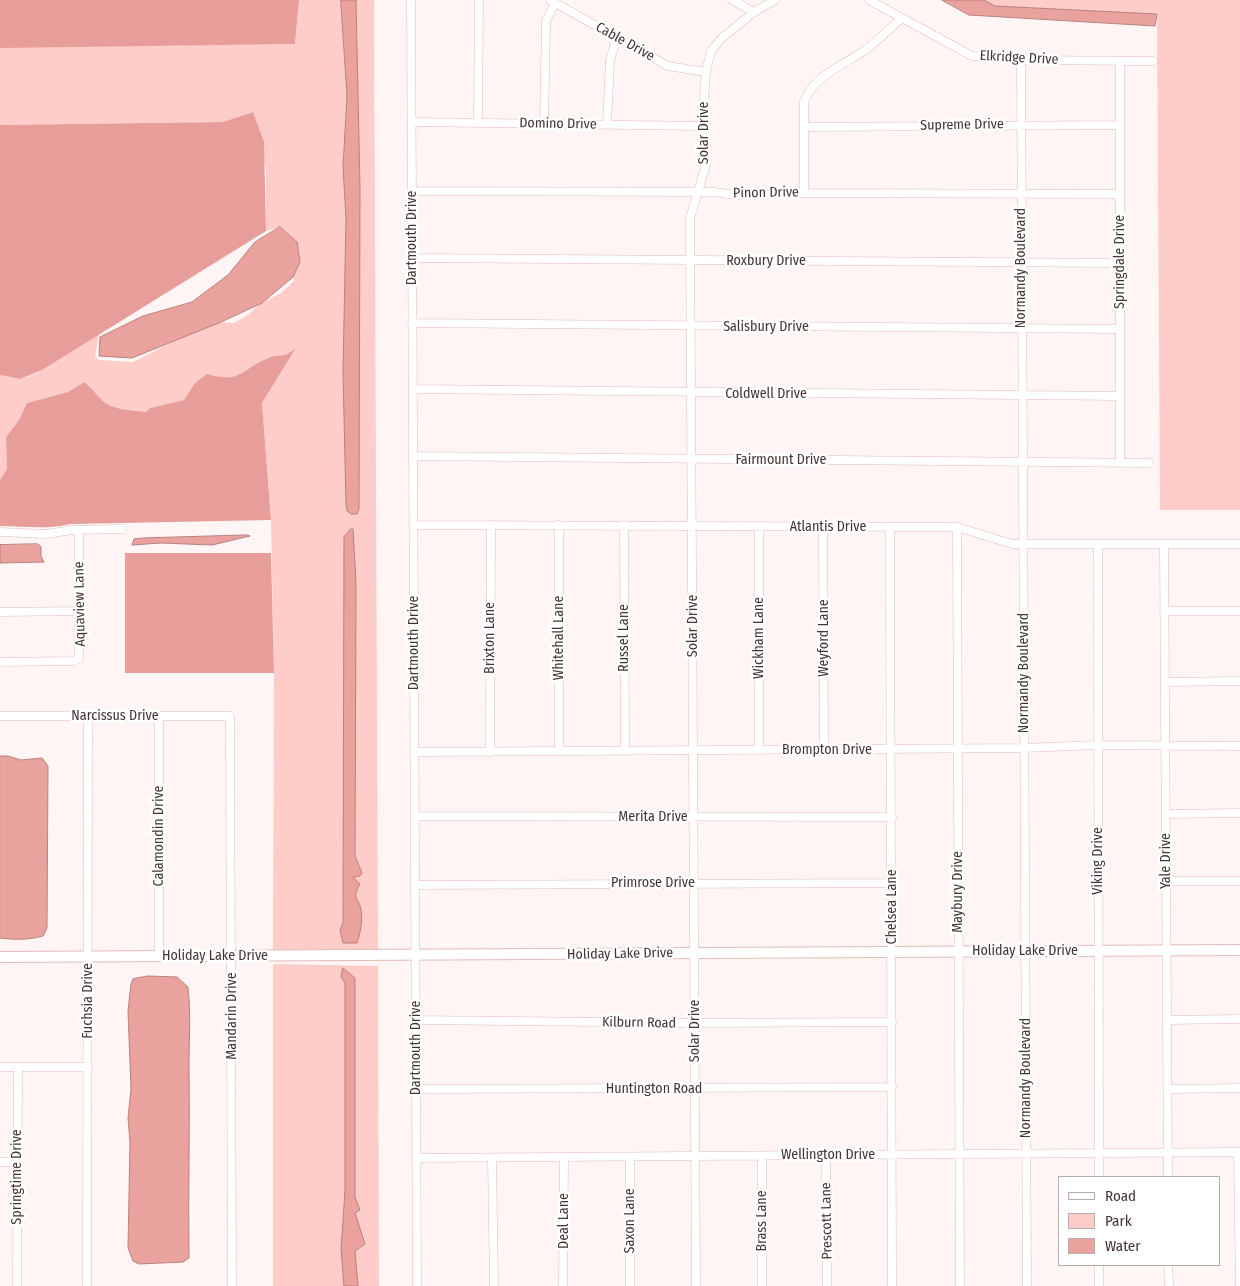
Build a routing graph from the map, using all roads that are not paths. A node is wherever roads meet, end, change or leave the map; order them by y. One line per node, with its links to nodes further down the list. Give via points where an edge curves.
1 (411, 0): 14 (street, Dartmouth Drive)
2 (479, 0): 15 (street)
3 (732, 0): 7 (street)
4 (775, 0): 7 (street, Solar Drive)
5 (869, 0): 8 (street, Elkridge Drive)
6 (552, 2): 9 (street, Cable Drive); 16 (street, via 546,21)
7 (754, 12): 13 (street, Solar Drive, via 711,51)
8 (902, 18): 10 (street, Elkridge Drive, via 972,56); 21 (street, via 866,50 820,78 804,102)
9 (617, 37): 13 (street, Cable Drive, via 668,66); 17 (street, via 610,60)
10 (1022, 60): 11 (street, Elkridge Drive); 18 (street, Normandy Boulevard)
11 (1120, 61): 12 (street, Elkridge Drive); 19 (street, Springdale Drive)
12 (1153, 61)
13 (706, 72): 20 (street, Solar Drive)
14 (413, 122): 15 (street, Domino Drive); 22 (street, Dartmouth Drive)
15 (478, 122): 16 (street, Domino Drive)
16 (544, 124): 17 (street, Domino Drive)
17 (607, 124): 20 (street, Domino Drive)
18 (1022, 124): 19 (street, Supreme Drive); 21 (street, Supreme Drive); 25 (street, Normandy Boulevard)
19 (1120, 125): 26 (street, Springdale Drive)
20 (702, 126): 23 (street, Solar Drive, via 705,168)
21 (804, 127): 24 (street)
22 (412, 191): 23 (street, Pinon Drive); 27 (street, Dartmouth Drive)
23 (697, 192): 24 (street, Pinon Drive, via 735,195); 28 (street, Solar Drive, via 690,218)
24 (804, 193): 25 (street, Pinon Drive)
25 (1021, 194): 26 (street, Pinon Drive); 29 (street, Normandy Boulevard)
26 (1119, 194): 30 (street, Springdale Drive)
27 (412, 258): 28 (street, Roxbury Drive); 31 (street, Dartmouth Drive)
28 (690, 260): 29 (street, Roxbury Drive); 32 (street, Solar Drive)
29 (1022, 262): 30 (street, Roxbury Drive); 33 (street, Normandy Boulevard)
30 (1120, 263): 34 (street, Springdale Drive)
31 (412, 323): 32 (street, Salisbury Drive); 35 (street, Dartmouth Drive)
32 (690, 326): 33 (street, Salisbury Drive); 36 (street, Solar Drive)
33 (1022, 329): 34 (street, Salisbury Drive); 37 (street, Normandy Boulevard)
34 (1120, 329): 38 (street, Springdale Drive)
35 (413, 390): 36 (street, Coldwell Drive); 39 (street, Dartmouth Drive)
36 (690, 393): 37 (street, Coldwell Drive); 40 (street, Solar Drive)
37 (1022, 396): 38 (street, Coldwell Drive); 41 (street, Normandy Boulevard)
38 (1120, 396): 42 (street, Springdale Drive)
39 (413, 456): 40 (street, Fairmount Drive); 44 (street, Dartmouth Drive)
40 (691, 459): 41 (street, Fairmount Drive); 48 (street, Solar Drive)
41 (1022, 461): 42 (street, Fairmount Drive); 56 (street, Normandy Boulevard)
42 (1120, 462): 43 (street, Fairmount Drive)
43 (1149, 463)
44 (414, 524): 45 (street, Atlantis Drive); 82 (street, Dartmouth Drive)
45 (491, 525): 46 (street, Atlantis Drive); 83 (street, Brixton Lane)
46 (559, 525): 47 (street, Atlantis Drive); 80 (street, Whitehall Lane)
47 (624, 525): 48 (street, Atlantis Drive); 81 (street, Russel Lane)
48 (693, 526): 49 (street, Atlantis Drive); 77 (street, Solar Drive)
49 (760, 526): 50 (street, Atlantis Drive); 78 (street, Wickham Lane)
50 (824, 527): 51 (street, Atlantis Drive); 79 (street, Weyford Lane)
51 (890, 527): 52 (street, Atlantis Drive); 75 (street, Chelsea Lane)
52 (957, 527): 56 (street, Atlantis Drive, via 1012,544); 76 (street, Maybury Drive)
53 (122, 529): 54 (street)
54 (79, 530): 55 (street, via 46,534); 60 (street, Aquaview Lane)
55 (0, 532)
56 (1024, 543): 57 (street, Atlantis Drive); 74 (street, Normandy Boulevard)
57 (1098, 544): 58 (street, Atlantis Drive); 71 (street, Viking Drive)
58 (1164, 544): 59 (street, Atlantis Drive); 61 (street, Yale Drive)
59 (1240, 544)
60 (80, 611): 63 (street); 64 (street, Aquaview Lane, via 78,659)
61 (1164, 611): 62 (street); 65 (street, Yale Drive)
62 (1240, 611)
63 (0, 612)
64 (0, 662)
65 (1166, 682): 66 (street); 72 (street, Yale Drive)
66 (1240, 682)
67 (0, 716): 68 (street, Narcissus Drive)
68 (88, 716): 69 (street, Narcissus Drive); 101 (street, Fuchsia Drive)
69 (159, 716): 70 (street, Narcissus Drive); 102 (street, Calamondin Drive)
70 (230, 716): 103 (street, Mandarin Drive)
71 (1098, 745): 72 (street, Brompton Drive); 74 (street, Brompton Drive); 97 (street, Viking Drive)
72 (1166, 745): 73 (street, Brompton Drive); 85 (street, Yale Drive)
73 (1240, 746)
74 (1024, 748): 76 (street, Brompton Drive); 96 (street, Normandy Boulevard)
75 (891, 749): 76 (street, Brompton Drive); 79 (street, Brompton Drive); 88 (street, Chelsea Lane)
76 (958, 749): 99 (street, Maybury Drive)
77 (694, 750): 78 (street, Brompton Drive); 81 (street, Brompton Drive); 87 (street, Solar Drive)
78 (758, 750): 79 (street, Brompton Drive)
79 (824, 750)
80 (559, 751): 81 (street, Brompton Drive); 83 (street, Brompton Drive)
81 (625, 751)
82 (414, 752): 83 (street, Brompton Drive); 86 (street, Dartmouth Drive)
83 (490, 752)
84 (1240, 813): 85 (street)
85 (1166, 814): 89 (street, Yale Drive)
86 (415, 816): 87 (street, Merita Drive); 93 (street, Dartmouth Drive)
87 (694, 817): 88 (street, Merita Drive); 91 (street, Solar Drive)
88 (892, 817): 92 (street, Chelsea Lane)
89 (1166, 881): 90 (street); 94 (street, Yale Drive)
90 (1240, 881)
91 (694, 883): 92 (street, Primrose Drive); 93 (street, Primrose Drive); 100 (street, Solar Drive)
92 (892, 883): 98 (street, Chelsea Lane)
93 (415, 885): 104 (street, Dartmouth Drive)
94 (1167, 950): 95 (street, Holiday Lake Drive); 97 (street, Holiday Lake Drive); 108 (street, Yale Drive)
95 (1240, 950)
96 (1025, 951): 97 (street, Holiday Lake Drive); 99 (street, Holiday Lake Drive); 123 (street, Normandy Boulevard)
97 (1099, 951): 121 (street, Viking Drive)
98 (892, 952): 99 (street, Holiday Lake Drive); 100 (street, Holiday Lake Drive); 109 (street, Chelsea Lane)
99 (958, 952): 122 (street, Maybury Drive)
100 (694, 953): 104 (street, Holiday Lake Drive); 110 (street, Solar Drive)
101 (88, 956): 102 (street, Holiday Lake Drive); 105 (street, Holiday Lake Drive); 112 (street, Fuchsia Drive)
102 (159, 956): 103 (street, Holiday Lake Drive)
103 (232, 956): 104 (street, Holiday Lake Drive); 140 (street, Mandarin Drive)
104 (416, 956): 107 (street, Dartmouth Drive)
105 (0, 957)
106 (1240, 1019): 108 (street)
107 (416, 1020): 110 (street, Kilburn Road); 116 (street, Dartmouth Drive)
108 (1167, 1020): 118 (street, Yale Drive)
109 (892, 1022): 110 (street, Kilburn Road); 114 (street, Chelsea Lane)
110 (694, 1023): 117 (street, Solar Drive)
111 (18, 1067): 112 (street); 113 (street); 133 (street, Springtime Drive)
112 (88, 1067): 139 (street, Fuchsia Drive)
113 (0, 1068)
114 (892, 1087): 117 (street, Huntington Road); 125 (street, Chelsea Lane)
115 (1240, 1088): 118 (street)
116 (416, 1089): 117 (street, Huntington Road); 130 (street, Dartmouth Drive)
117 (695, 1089): 127 (street, Solar Drive)
118 (1168, 1089): 119 (street, Yale Drive)
119 (1168, 1152): 120 (street, Wellington Drive); 121 (street, Wellington Drive); 135 (street, Yale Drive)
120 (1239, 1152): 153 (street)
121 (1099, 1153): 123 (street, Wellington Drive); 134 (street, Viking Drive)
122 (959, 1154): 123 (street, Wellington Drive); 125 (street, Wellington Drive); 149 (street, Maybury Drive)
123 (1026, 1154): 150 (street, Normandy Boulevard)
124 (826, 1155): 125 (street, Wellington Drive); 128 (street, Wellington Drive); 147 (street, Prescott Lane)
125 (892, 1155): 148 (street, Chelsea Lane)
126 (630, 1156): 127 (street, Wellington Drive); 129 (street, Wellington Drive); 144 (street, Saxon Lane)
127 (696, 1156): 128 (street, Wellington Drive); 145 (street, Solar Drive)
128 (762, 1156): 146 (street, Brass Lane)
129 (564, 1157): 131 (street, Wellington Drive); 143 (street, Deal Lane)
130 (416, 1158): 131 (street, Wellington Drive); 141 (street, Dartmouth Drive)
131 (492, 1158): 142 (street)
132 (0, 1162): 133 (street)
133 (16, 1162): 138 (street, Springtime Drive)
134 (1099, 1176)
135 (1168, 1176)
136 (1099, 1266): 151 (street)
137 (1168, 1266): 152 (street)
138 (17, 1286)
139 (88, 1286)
140 (232, 1286)
141 (417, 1286)
142 (494, 1286)
143 (563, 1286)
144 (630, 1286)
145 (696, 1286)
146 (762, 1286)
147 (827, 1286)
148 (892, 1286)
149 (960, 1286)
150 (1027, 1286)
151 (1099, 1286)
152 (1168, 1286)
153 (1240, 1286)

